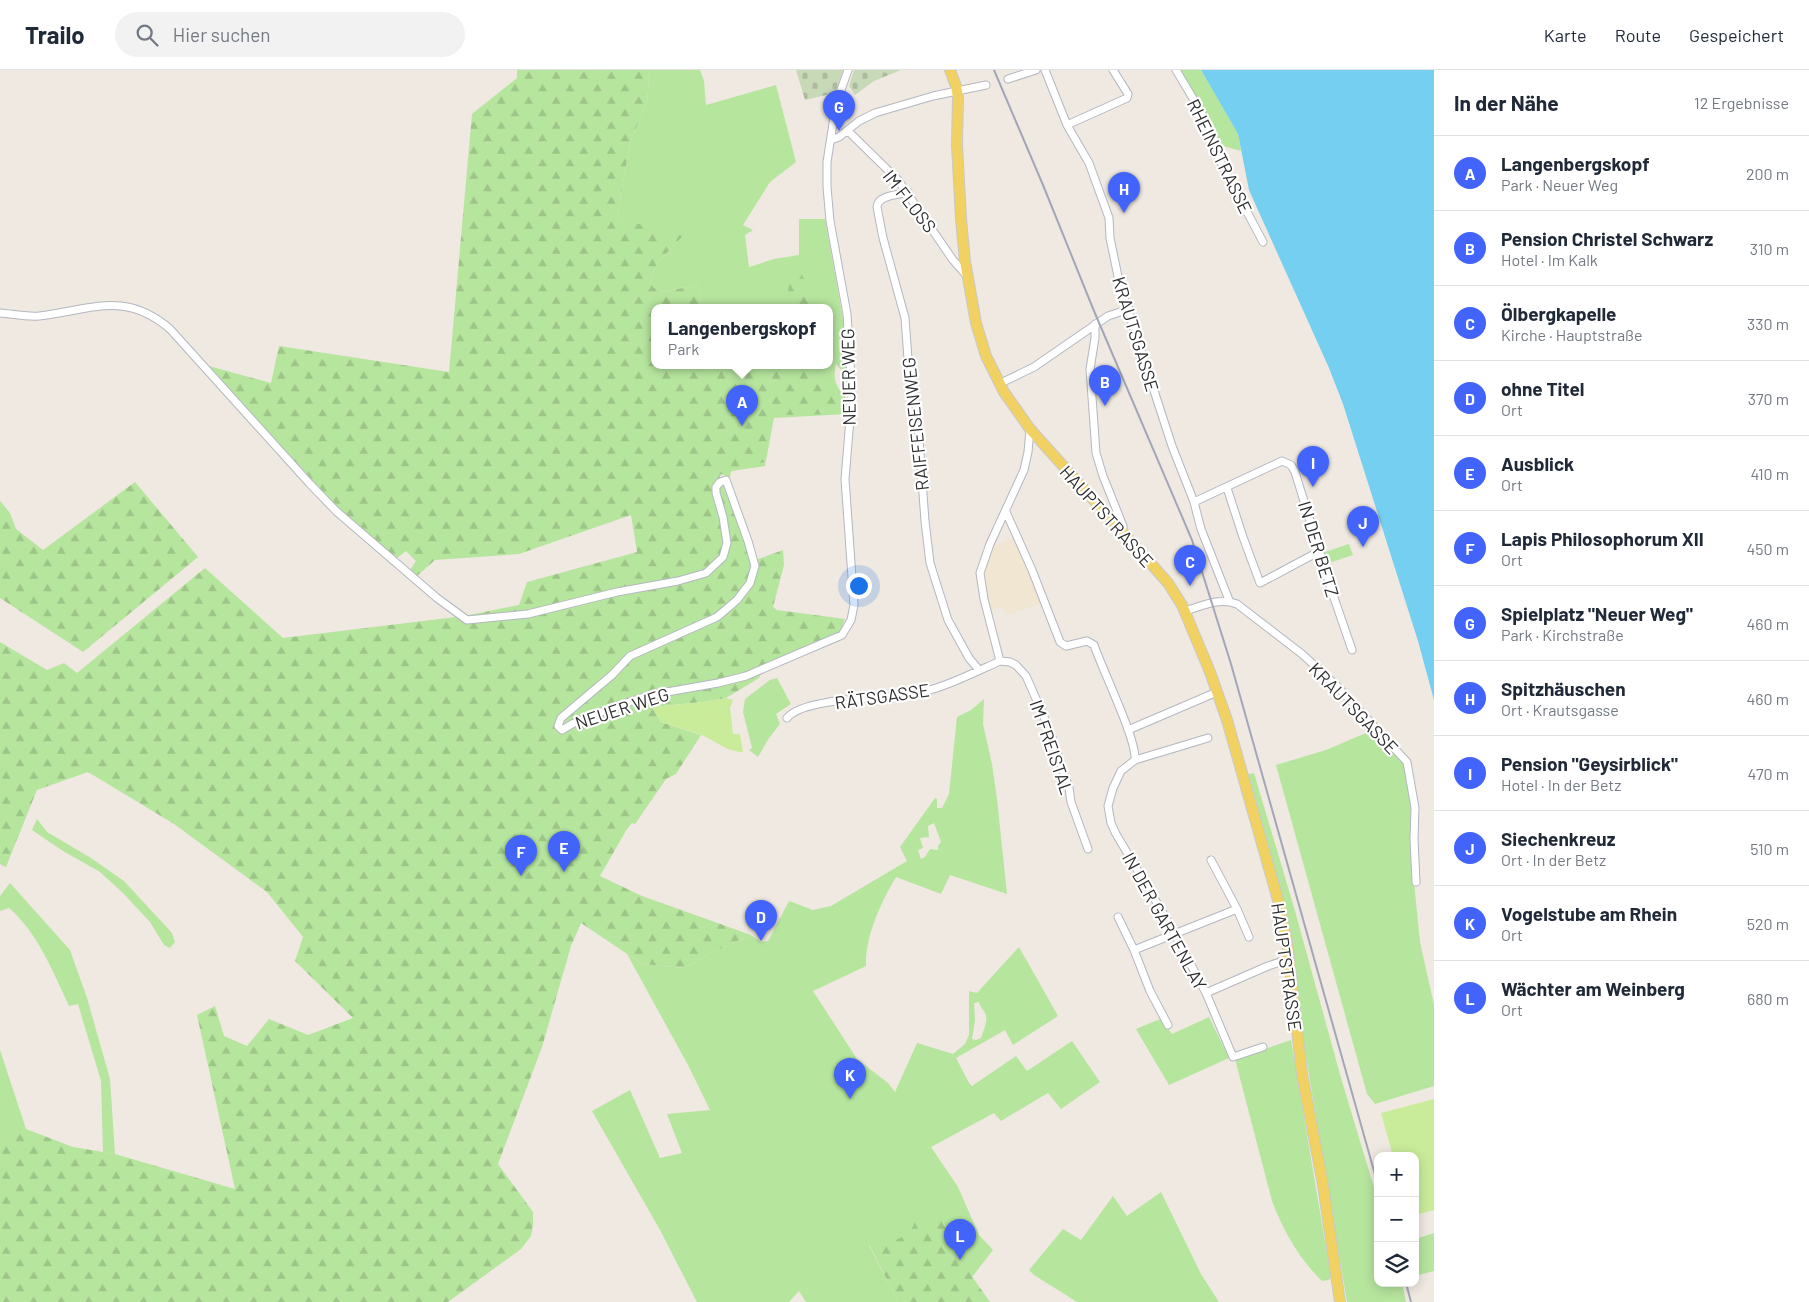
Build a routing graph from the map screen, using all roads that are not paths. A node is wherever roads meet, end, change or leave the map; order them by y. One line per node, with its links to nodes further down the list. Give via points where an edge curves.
1 (848, 70): 12 (street, NEUER WEG, via 836,104)
2 (950, 70): 9 (main road, HAUPTSTRASSE)
3 (1036, 70): 7 (street)
4 (1046, 70): 10 (street, KRAUTSGASSE)
5 (1113, 70): 10 (street, via 1128,94 1127,98)
6 (1176, 70): 14 (street, RHEINSTRASSE, via 1207,122 1219,159)
7 (1008, 79)
8 (986, 85): 9 (street)
9 (958, 91): 11 (street, via 875,113); 15 (main road, HAUPTSTRASSE, via 958,171)
10 (1067, 125): 16 (street, KRAUTSGASSE, via 1089,163 1109,218 1112,250)
11 (848, 131): 12 (street); 13 (street, IM FLOSS)
12 (831, 140): 17 (street, NEUER WEG, via 827,187 847,314 852,395 845,479 854,605 852,620 842,635 746,676 650,695 562,730 559,728 560,718 630,656 717,617 737,600 750,583 755,566 726,480 716,487 716,493 727,543 723,557 706,572 528,614 467,620 336,511 170,330 151,314 120,306 38,316)
13 (908, 192): 15 (street, IM FLOSS); 30 (street, RAIFFEISENWEG, via 881,199 877,207 905,318 930,564 948,620)
14 (1263, 242)
15 (967, 276): 19 (main road, HAUPTSTRASSE, via 981,341)
16 (1129, 310): 18 (street); 22 (street, KRAUTSGASSE, via 1165,428)
17 (0, 313)
18 (1095, 324): 19 (street, via 1034,367); 24 (street, via 1090,369 1096,453)
19 (999, 384): 20 (main road, HAUPTSTRASSE)
20 (1030, 429): 23 (street, via 1024,470); 24 (main road, HAUPTSTRASSE)
21 (1227, 488): 22 (street, IN DER BETZ); 25 (street, IN DER BETZ, via 1282,461 1287,462 1295,472); 25 (street, via 1260,583)
22 (1194, 502): 26 (street, KRAUTSGASSE)
23 (1006, 512): 29 (street, via 980,573); 33 (street, via 1060,642 1066,646 1091,642)
24 (1123, 533): 27 (main road, HAUPTSTRASSE, via 1168,583)
25 (1320, 551): 28 (street, IN DER BETZ)
26 (1229, 600): 27 (street); 38 (street, KRAUTSGASSE, via 1268,627 1330,680 1407,762 1415,808)
27 (1185, 611): 31 (main road, HAUPTSTRASSE)
28 (1352, 650)
29 (1000, 660): 30 (street, RÄTSGASSE); 36 (street, IM FREISTAL, via 1016,665 1026,676 1048,726)
30 (979, 670): 32 (street, RÄTSGASSE, via 931,690 803,708)
31 (1217, 692): 33 (street); 44 (main road, HAUPTSTRASSE, via 1278,900)
32 (787, 718)
33 (1128, 730): 35 (street)
34 (1208, 738): 35 (street)
35 (1135, 760): 41 (street, IN DER GARTENLAY, via 1116,778 1108,806 1109,817)
36 (1088, 849)
37 (1211, 860): 39 (street)
38 (1416, 882)
39 (1237, 909): 41 (street); 42 (street)
40 (1118, 917): 43 (street)
41 (1175, 934): 43 (street); 45 (street, IN DER GARTENLAY)
42 (1249, 937)
43 (1134, 950): 46 (street)
44 (1289, 959): 45 (street); 48 (main road, HAUPTSTRASSE, via 1299,1054 1325,1194)
45 (1206, 993): 47 (street, IN DER GARTENLAY, via 1232,1057)
46 (1168, 1025)
47 (1264, 1047)
48 (1340, 1302)

